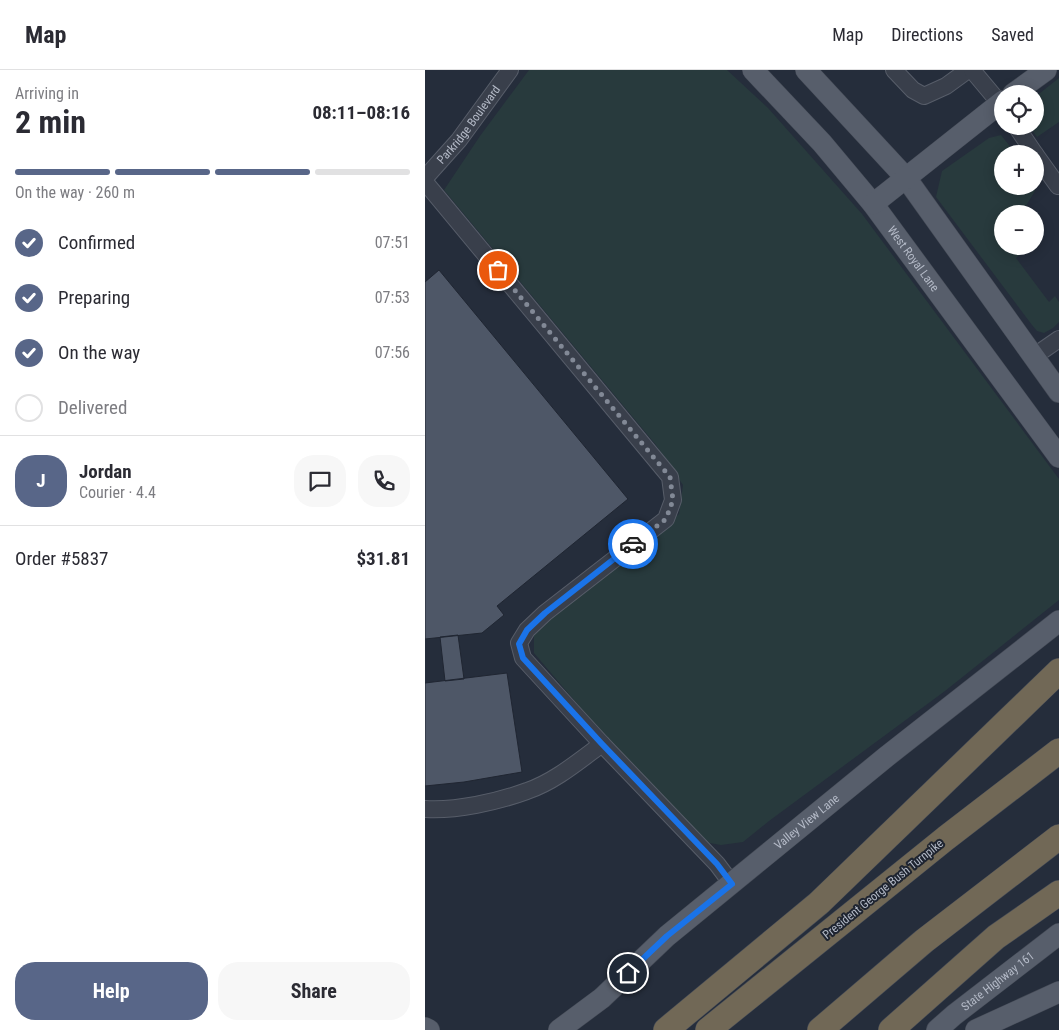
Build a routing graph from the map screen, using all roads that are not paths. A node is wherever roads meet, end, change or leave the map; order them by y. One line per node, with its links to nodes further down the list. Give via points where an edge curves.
1 (510, 70): 12 (street, Parkridge Boulevard)
2 (753, 70): 14 (main road, West Royal Lane, via 822,143)
3 (806, 70): 11 (main road)
4 (894, 70): 5 (street, via 913,90 924,96)
5 (970, 70): 8 (street)
6 (1045, 70): 7 (main road)
7 (1025, 85)
8 (994, 92)
9 (994, 109): 11 (main road)
10 (1044, 167): 13 (street)
11 (906, 178): 14 (main road); 16 (main road)
12 (425, 180): 21 (street, via 670,477 673,500 666,519 545,613 527,630 519,644 523,658)
13 (1058, 186)
14 (873, 204): 18 (main road, West Royal Lane)
15 (1059, 339): 16 (street)
16 (1033, 357): 17 (main road)
17 (1059, 392)
18 (1059, 457)
19 (1059, 621): 25 (main road, Valley View Lane)
20 (1059, 671): 34 (highway, via 819,903)
21 (602, 744): 23 (street, via 570,768 528,791 479,804); 25 (street, via 717,864)
22 (1059, 750): 35 (highway, President George Bush Turnpike)
23 (425, 809)
24 (1059, 837): 36 (highway, via 924,941)
25 (732, 884): 29 (main road, Valley View Lane, via 667,936)
26 (1059, 893): 37 (highway, via 996,937)
27 (1059, 934): 38 (main road, State Highway 161)
28 (1059, 992): 39 (main road)
29 (602, 998): 32 (main road, Valley View Lane); 33 (main road)
30 (425, 1028): 31 (main road)
31 (429, 1030)
32 (559, 1030)
33 (583, 1030)
34 (666, 1030)
35 (708, 1030)
36 (820, 1030)
37 (891, 1030)
38 (937, 1030)
39 (976, 1030)

